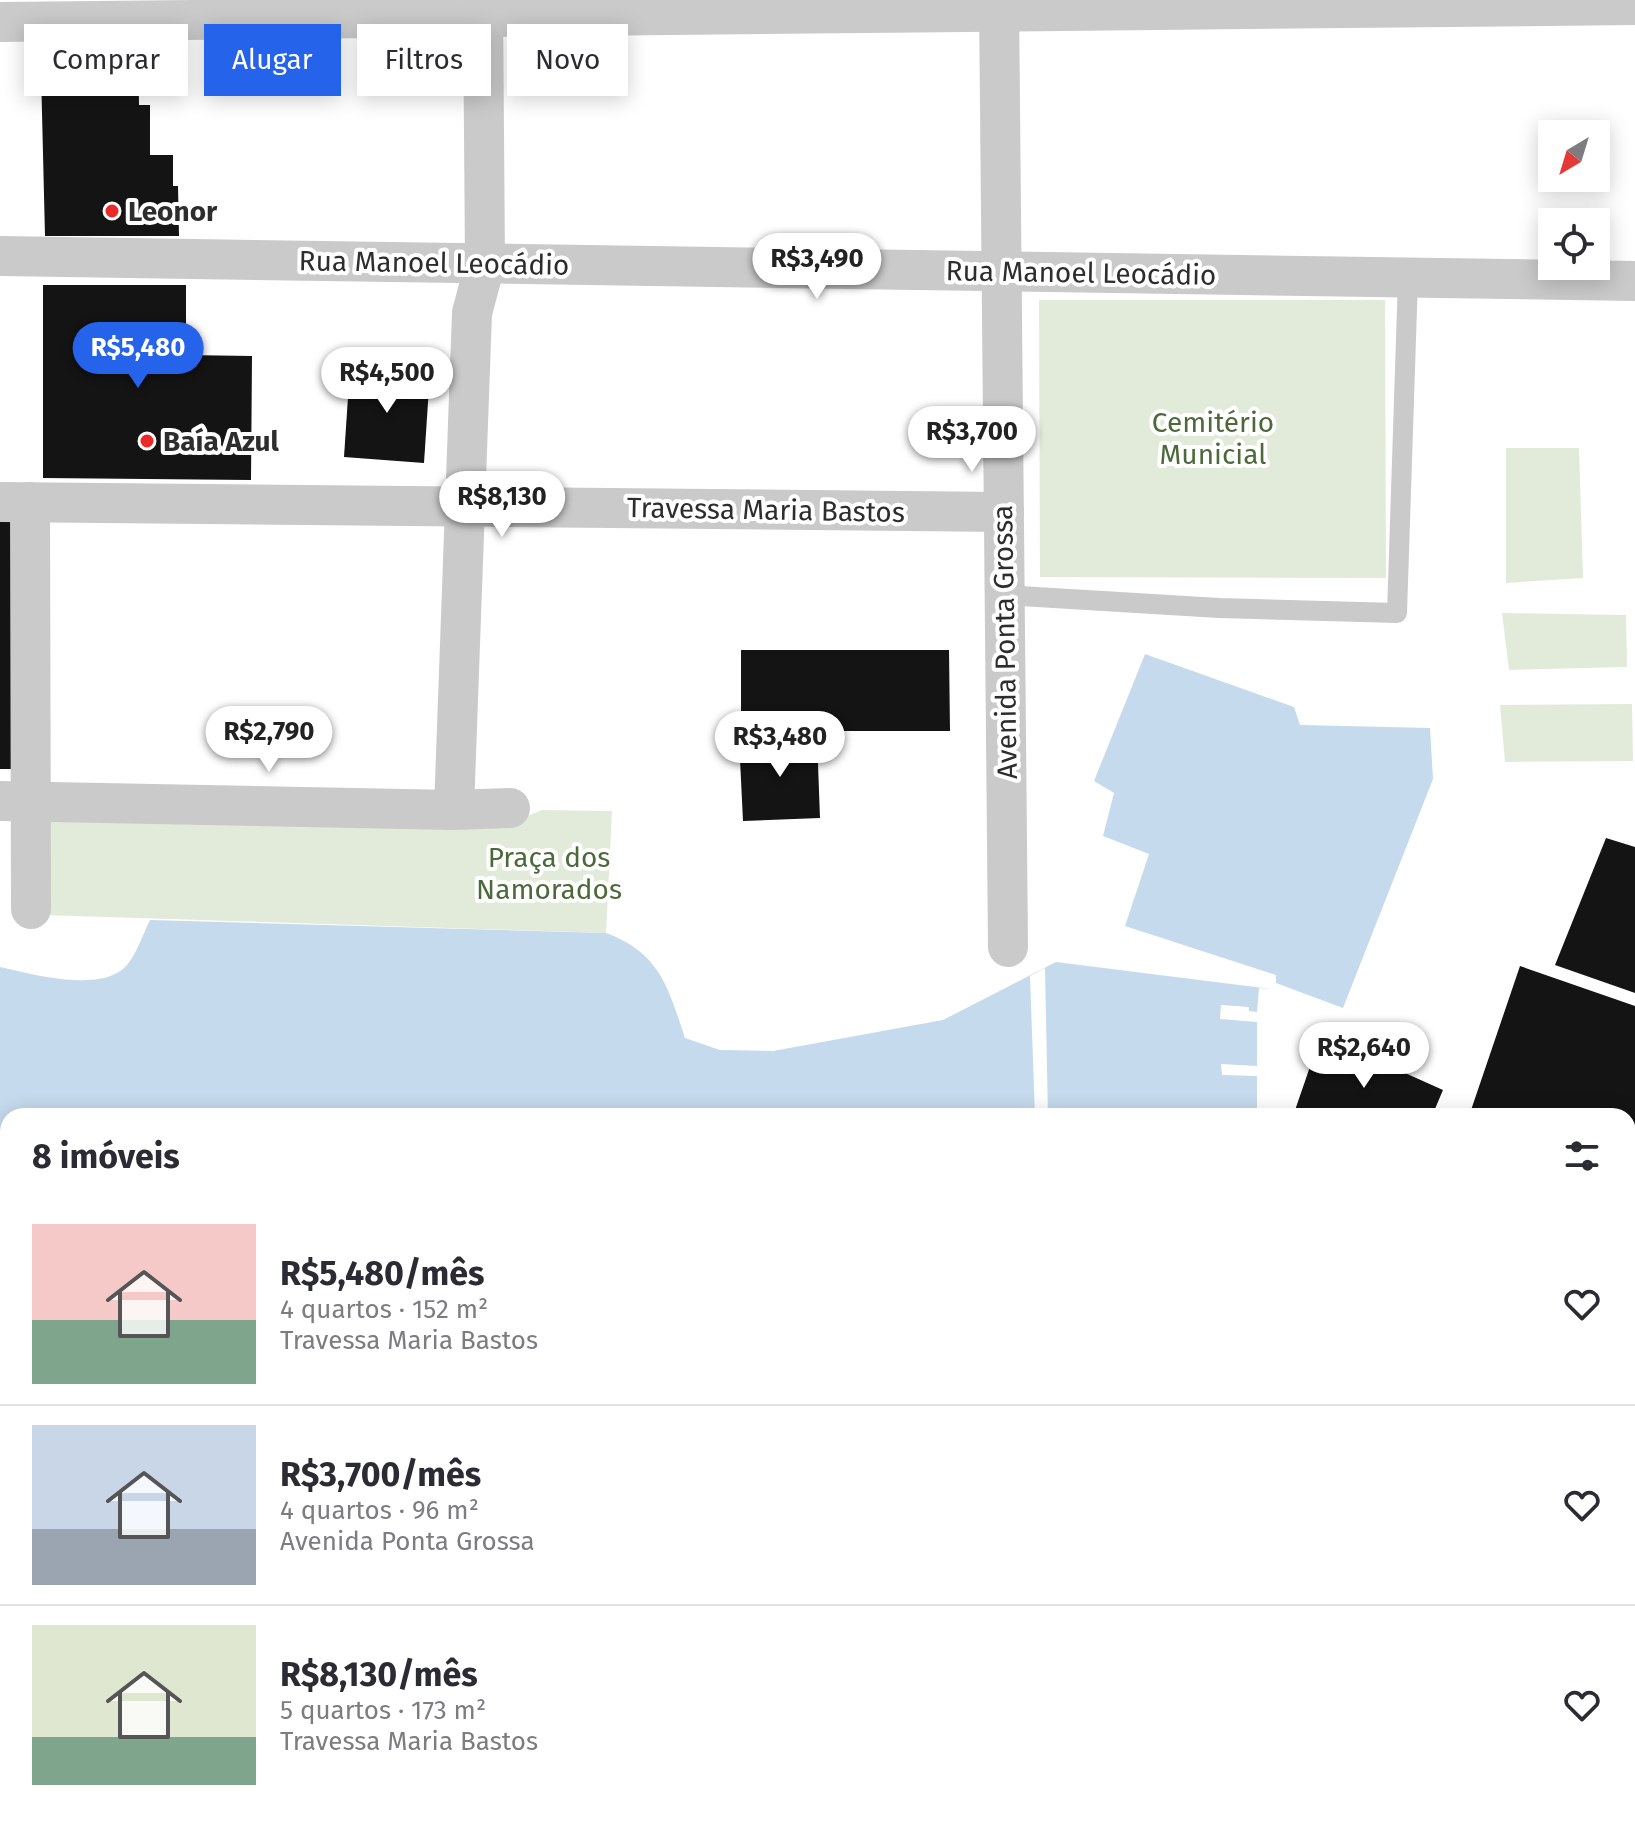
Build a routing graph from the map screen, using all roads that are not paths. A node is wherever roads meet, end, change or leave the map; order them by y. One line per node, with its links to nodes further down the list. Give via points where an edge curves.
1 (1635, 5): 2 (street)
2 (999, 6): 3 (street); 7 (street, Avenida Ponta Grossa)
3 (483, 9): 4 (street); 6 (street)
4 (0, 22)
5 (0, 256): 6 (street, Rua Manoel Leocádio)
6 (485, 264): 7 (street, Rua Manoel Leocádio); 11 (street, via 472,313)
7 (1002, 271): 8 (street, Rua Manoel Leocádio); 12 (street, Avenida Ponta Grossa)
8 (1408, 278): 9 (street, Rua Manoel Leocádio); 13 (lane, via 1397,613)
9 (1635, 281)
10 (15, 502): 11 (street, Travessa Maria Bastos); 14 (street)
11 (464, 507): 12 (street, Travessa Maria Bastos); 16 (street)
12 (1004, 512): 13 (street, Avenida Ponta Grossa)
13 (1005, 595): 18 (street, Avenida Ponta Grossa)
14 (14, 801): 16 (street); 17 (street)
15 (510, 808): 16 (street)
16 (454, 810)
17 (31, 909)
18 (1008, 947)

